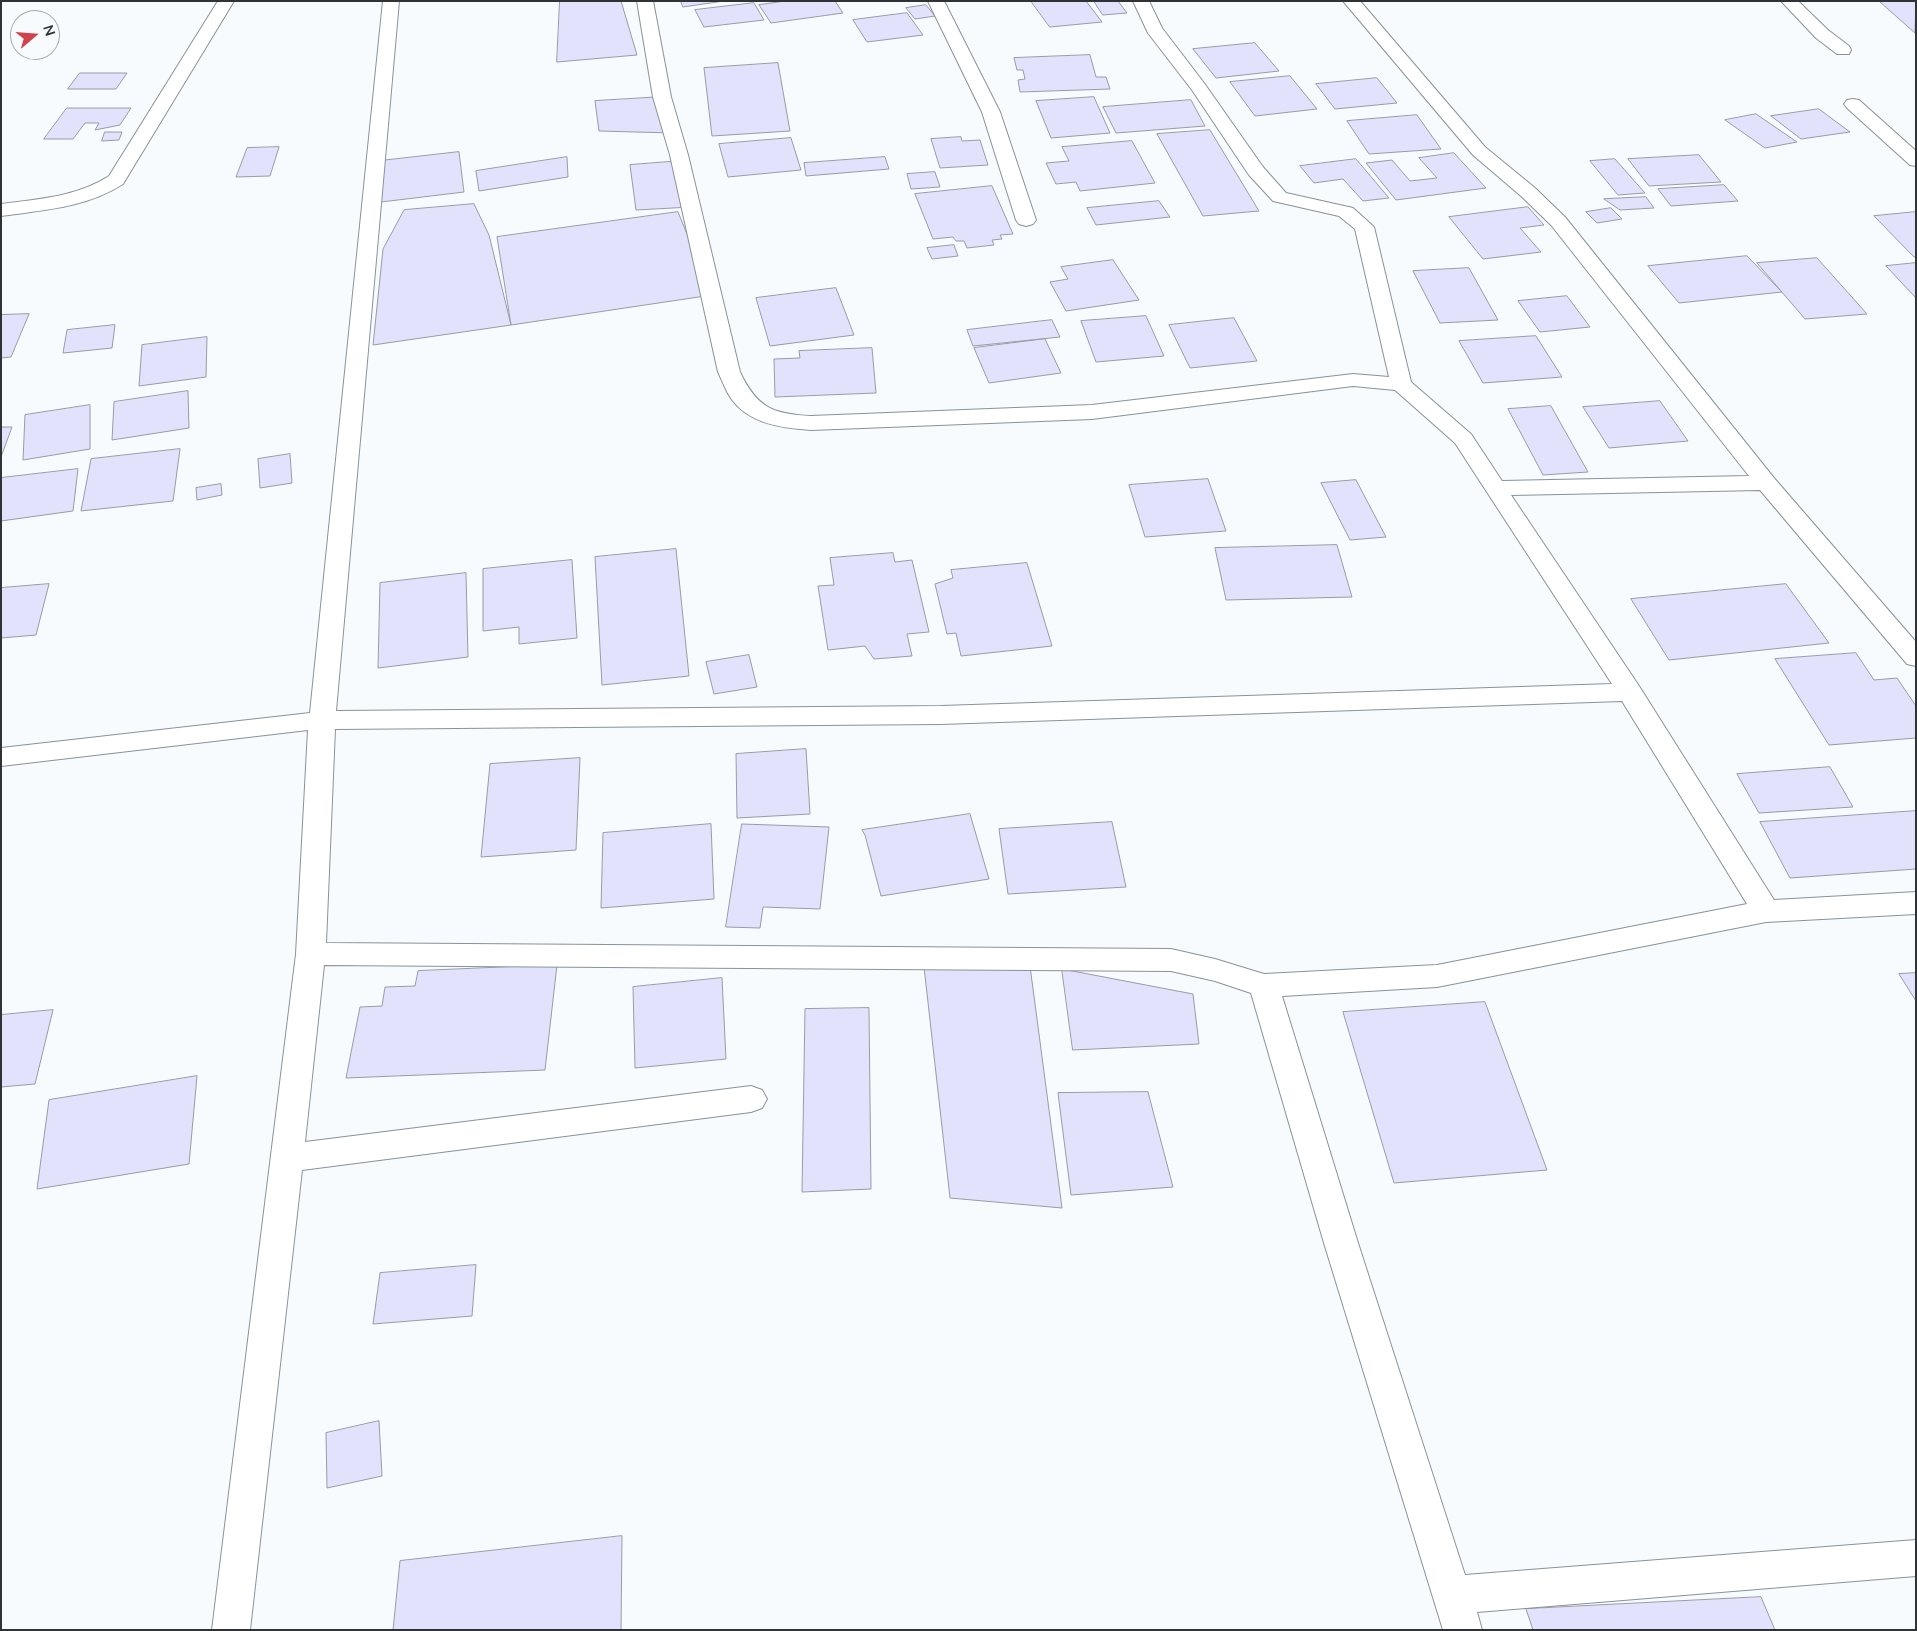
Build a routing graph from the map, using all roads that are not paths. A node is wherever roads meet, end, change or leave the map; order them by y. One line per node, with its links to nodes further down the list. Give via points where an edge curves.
1 (226, 1): 11 (street, via 116,180 88,196)
2 (391, 1): 18 (street)
3 (645, 1): 13 (street, via 662,97 679,155 730,372 740,395 760,412 781,421 811,423 1092,412 1353,380)
4 (936, 1): 12 (street, via 991,112)
5 (1141, 1): 13 (street, via 1154,29 1256,171 1280,197 1346,212 1364,227)
6 (1350, 1): 14 (street, via 1479,151 1558,222)
7 (1789, 1): 8 (street)
8 (1843, 50)
9 (1853, 104): 10 (street)
10 (1916, 161)
11 (1, 210)
12 (1026, 220)
13 (1401, 384): 15 (street, via 1463,438)
14 (1766, 483): 15 (street); 16 (street)
15 (1495, 488): 17 (street)
16 (1916, 658)
17 (1630, 692): 18 (street, via 941,715); 21 (street)
18 (322, 720): 19 (street); 22 (street)
19 (1, 757)
20 (1916, 903): 21 (street)
21 (1766, 911): 23 (street, via 1437,976)
22 (311, 954): 23 (street, via 1170,960); 25 (street)
23 (1264, 985): 27 (street, via 1341,1243)
24 (751, 1098): 25 (street)
25 (287, 1158): 28 (street)
26 (1916, 1558): 27 (street)
27 (1458, 1612)
28 (231, 1630)

